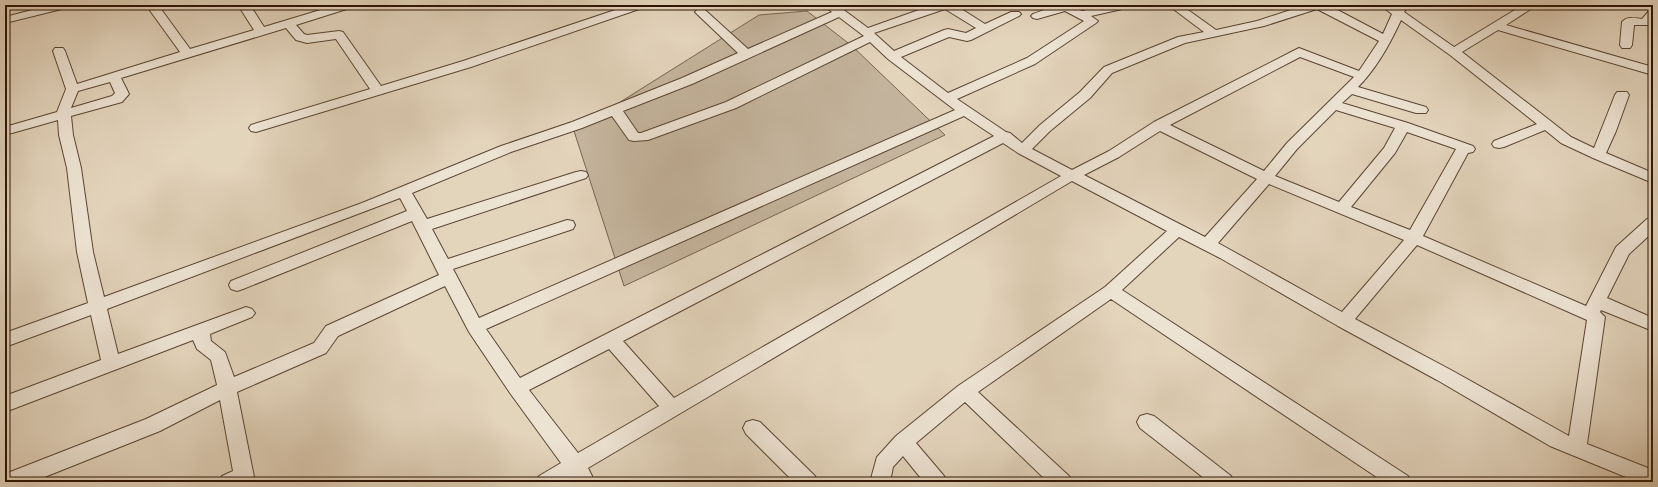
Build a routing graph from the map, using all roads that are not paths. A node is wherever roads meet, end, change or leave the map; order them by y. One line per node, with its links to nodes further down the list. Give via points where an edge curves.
1 (66, 5): 21 (street)
2 (152, 5): 32 (street)
3 (244, 5): 25 (street)
4 (349, 5): 22 (street)
5 (640, 5): 40 (street, via 467,64)
6 (945, 5): 24 (street); 26 (street)
7 (1127, 5): 19 (street)
8 (1174, 5): 27 (street)
9 (1318, 5): 27 (street, via 1260,24); 28 (street)
10 (1386, 5): 15 (street)
11 (1513, 5): 13 (street)
12 (1064, 6): 19 (street); 20 (street)
13 (1528, 7): 23 (street)
14 (835, 8): 26 (street); 33 (street)
15 (1400, 9): 28 (street); 31 (street)
16 (701, 12): 33 (street)
17 (1653, 13): 29 (street, via 1645,23 1630,20 1628,22)
18 (1015, 14): 24 (street)
19 (1080, 15): 42 (street, via 1092,21 1031,60)
20 (1037, 16)
21 (5, 20)
22 (288, 23): 25 (street); 40 (street, via 300,37 307,39 339,35)
23 (1497, 26): 31 (street); 35 (street)
24 (985, 28): 34 (street, via 967,37 948,33)
25 (260, 31): 32 (street)
26 (869, 34): 34 (street); 44 (street, via 731,105 643,137 634,137)
27 (1214, 34): 55 (street, via 1182,40 1108,70 1085,95)
28 (1386, 40): 36 (street)
29 (1626, 44)
30 (59, 51): 38 (street)
31 (1454, 52): 49 (street)
32 (187, 54): 37 (street)
33 (746, 54): 44 (street, via 674,87)
34 (892, 56): 42 (street)
35 (1653, 71)
36 (1362, 76): 39 (street); 48 (street, via 1299,52)
37 (114, 77): 38 (street); 47 (street, via 122,94 117,99)
38 (72, 89): 47 (street)
39 (1349, 90): 43 (street); 46 (street)
40 (378, 91): 51 (street)
41 (1622, 95): 56 (street)
42 (947, 98): 45 (street)
43 (1333, 105): 50 (street); 59 (street)
44 (615, 110): 61 (street, via 506,149)
45 (966, 110): 53 (street); 77 (street)
46 (1421, 110)
47 (64, 114): 52 (street); 72 (street, via 85,252)
48 (1159, 125): 58 (street, via 1114,154); 59 (street)
49 (1546, 125): 54 (street); 56 (street, via 1566,140)
50 (1403, 126): 62 (street, via 1390,150); 67 (street, via 1466,148)
51 (256, 128)
52 (5, 130)
53 (1005, 136): 55 (street); 79 (street)
54 (1500, 144)
55 (1023, 150): 58 (street)
56 (1598, 156): 60 (street)
57 (581, 175): 63 (street)
58 (1071, 176): 66 (street); 86 (street)
59 (1265, 177): 62 (street); 68 (street)
60 (1653, 178)
61 (404, 191): 63 (street); 72 (street)
62 (1342, 208): 67 (street)
63 (419, 219): 69 (street); 70 (street)
64 (1653, 223): 73 (street, via 1622,251)
65 (567, 225): 69 (street)
66 (1177, 230): 68 (street); 71 (street)
67 (1414, 238): 73 (street); 75 (street)
68 (1207, 245): 75 (street)
69 (446, 271): 77 (street); 82 (street, via 332,331 320,348)
70 (237, 285)
71 (1111, 290): 84 (street); 102 (street)
72 (98, 306): 80 (street); 81 (street)
73 (1593, 308): 76 (street); 90 (street, via 1596,317)
74 (246, 313): 78 (street)
75 (1344, 321): 90 (street, via 1556,440)
76 (1653, 326)
77 (475, 327): 83 (street)
78 (200, 331): 81 (street); 82 (street, via 203,344 218,357)
79 (611, 339): 83 (street); 86 (street)
80 (5, 340)
81 (111, 364): 85 (street)
82 (227, 388): 93 (street); 94 (street, via 154,425)
83 (517, 388): 91 (street)
84 (965, 391): 89 (street); 100 (street)
85 (5, 404)
86 (672, 408): 91 (street)
87 (1147, 422): 101 (street)
88 (753, 428): 97 (street)
89 (904, 442): 98 (street, via 884,463); 99 (street)
90 (1577, 448): 92 (street)
91 (575, 465): 95 (street); 96 (street)
92 (1653, 479)
93 (239, 480)
94 (9, 482)
95 (546, 482)
96 (585, 482)
97 (808, 482)
98 (880, 482)
99 (937, 482)
100 (1062, 482)
101 (1224, 482)
102 (1400, 482)

